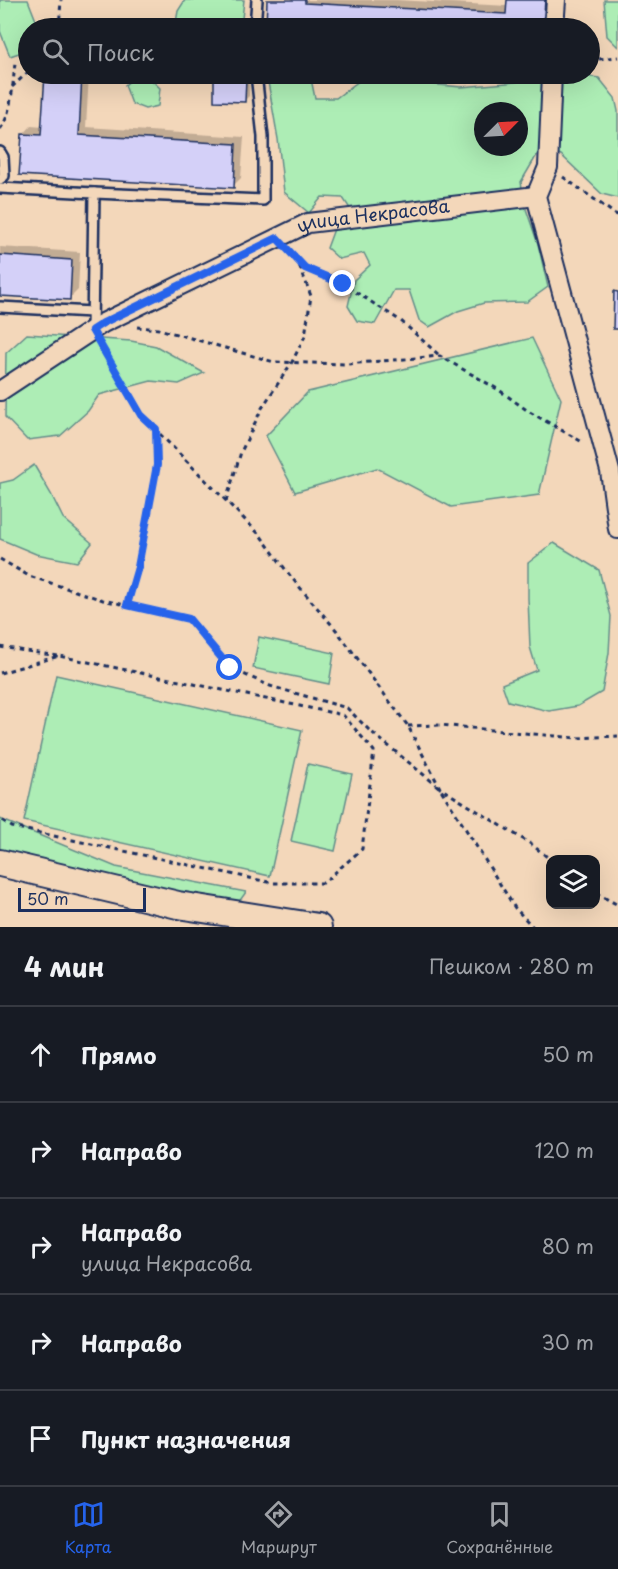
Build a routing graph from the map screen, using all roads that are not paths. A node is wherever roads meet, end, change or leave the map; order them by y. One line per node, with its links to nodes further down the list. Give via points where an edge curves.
1 (257, 0): 3 (lane)
2 (556, 0): 4 (street)
3 (256, 18)
4 (555, 18)
5 (257, 84): 10 (lane, via 263,137 263,201)
6 (551, 84): 11 (street, via 548,167)
7 (0, 152): 8 (lane, via 4,176)
8 (0, 179)
9 (0, 188): 10 (lane)
10 (94, 193): 13 (lane)
11 (536, 196): 13 (street, улица Некрасова, via 309,223 103,323); 15 (street)
12 (0, 307): 13 (lane)
13 (92, 321): 14 (street, улица Некрасова)
14 (0, 391)
15 (614, 472): 16 (street)
16 (618, 529)
17 (0, 863): 18 (street, via 178,905)
18 (318, 927)

